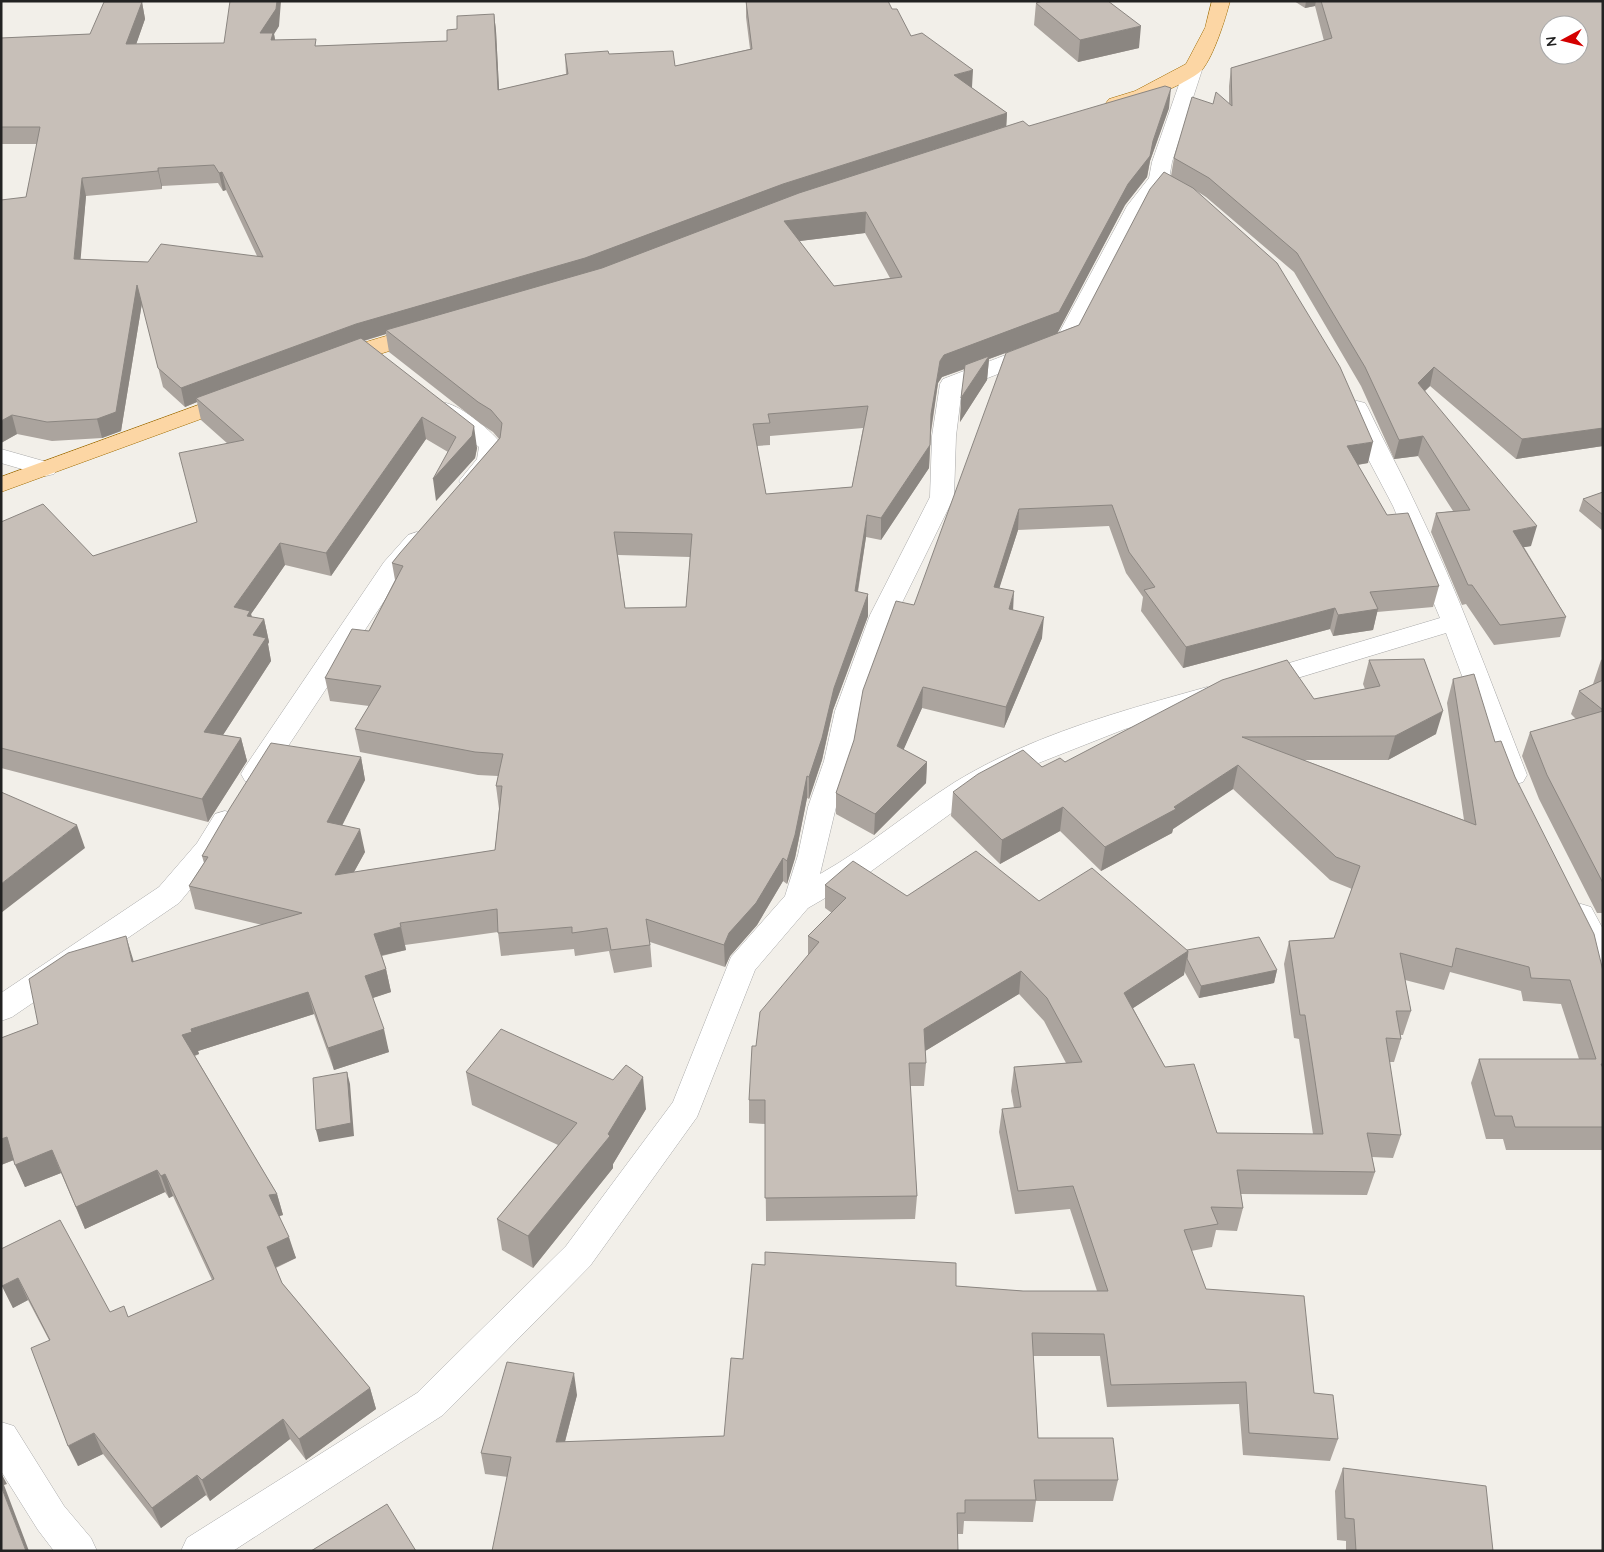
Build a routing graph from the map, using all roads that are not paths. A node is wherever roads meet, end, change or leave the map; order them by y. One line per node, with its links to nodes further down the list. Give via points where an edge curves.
1 (1220, 1): 2 (main road, via 1214,28)
2 (1194, 67): 3 (main road, via 1142,95); 19 (street, via 1162,162 1167,184 1137,206 1067,339 951,384 942,496 883,615 854,694)
3 (1096, 110)
4 (444, 327): 5 (main road)
5 (368, 349): 6 (main road); 7 (street)
6 (322, 366)
7 (391, 367)
8 (1348, 388): 16 (street, via 1405,506)
9 (248, 394): 12 (main road)
10 (430, 397): 14 (street, via 491,446 489,460)
11 (1, 456): 12 (street)
12 (46, 469): 13 (main road)
13 (1, 485)
14 (457, 496)
15 (431, 524): 21 (street, via 393,568 207,850 169,895)
16 (1455, 622): 17 (street); 19 (street, via 1116,722 1020,759 965,788 860,865)
17 (1519, 792)
18 (1570, 894): 20 (street)
19 (798, 900): 24 (street, via 742,965 686,1108 578,1256 430,1404)
20 (1603, 960)
21 (1, 1009)
22 (1, 1438): 23 (street, via 51,1518)
23 (78, 1551)
24 (200, 1551)

